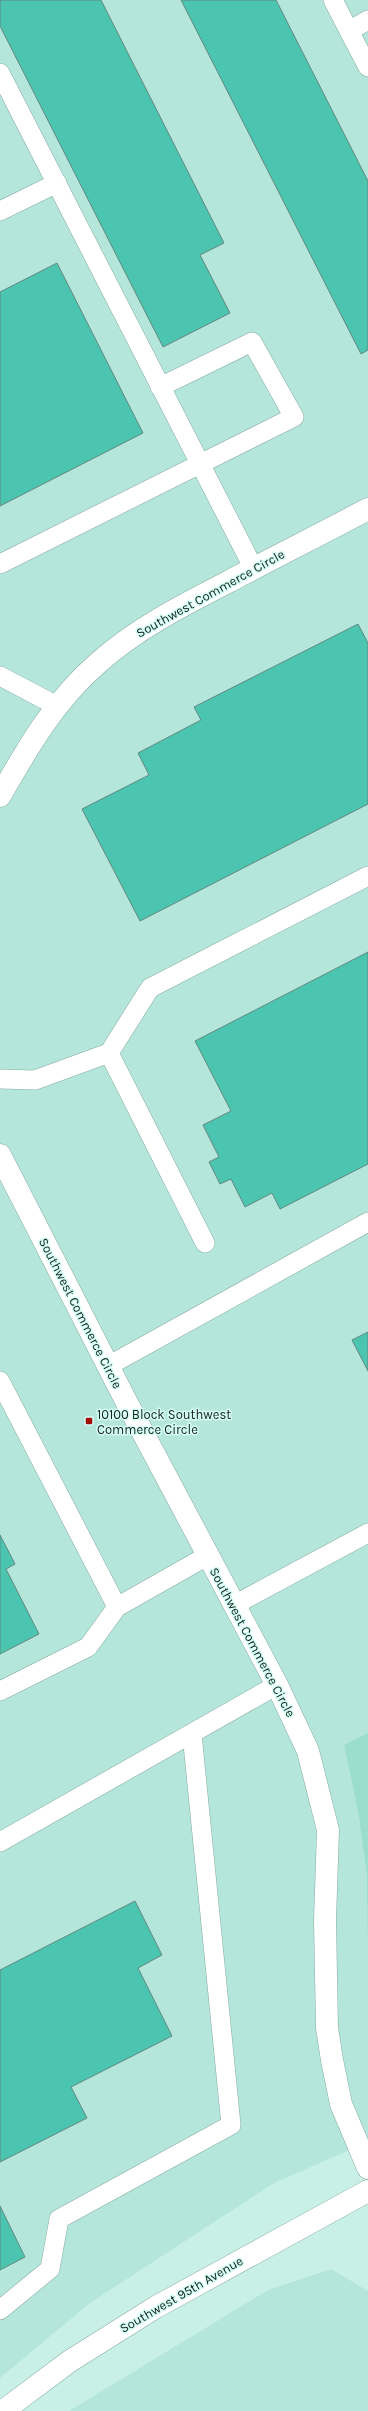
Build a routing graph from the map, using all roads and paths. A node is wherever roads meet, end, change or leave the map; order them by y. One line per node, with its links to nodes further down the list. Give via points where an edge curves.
1 (332, 0): 3 (lane)
2 (368, 20): 3 (lane)
3 (349, 31): 4 (lane)
4 (368, 67)
5 (0, 73): 6 (lane)
6 (57, 183): 7 (lane); 8 (lane)
7 (0, 211)
8 (160, 387): 9 (lane); 9 (lane, via 252,342 294,417)
9 (201, 465): 11 (lane); 12 (lane)
10 (366, 514): 12 (street, Southwest Commerce Circle)
11 (0, 564)
12 (254, 568): 14 (street, Southwest Commerce Circle, via 137,632 97,663)
13 (0, 676): 14 (lane)
14 (57, 706): 15 (street, Southwest Commerce Circle, via 37,731)
15 (0, 796)
16 (368, 876): 17 (lane, via 150,988)
17 (108, 1053): 18 (lane, via 35,1080); 21 (lane)
18 (0, 1079)
19 (0, 1155): 22 (street, Southwest Commerce Circle)
20 (368, 1222): 22 (lane)
21 (205, 1243)
22 (108, 1366): 25 (street, Southwest Commerce Circle)
23 (0, 1381): 27 (lane)
24 (368, 1533): 26 (lane)
25 (207, 1556): 26 (street, Southwest Commerce Circle); 27 (lane)
26 (234, 1604): 28 (street, Southwest Commerce Circle)
27 (117, 1607): 29 (lane, via 88,1647)
28 (277, 1685): 30 (lane); 32 (street, Southwest Commerce Circle, via 308,1751 328,1830 325,1920 328,2028 341,2104)
29 (0, 1691)
30 (192, 1734): 31 (lane); 34 (lane, via 231,2125 60,2219 50,2269)
31 (0, 1842)
32 (368, 2168)
33 (368, 2191): 35 (street, Southwest 95th Avenue, via 156,2307 70,2361)
34 (0, 2310)
35 (3, 2411)

